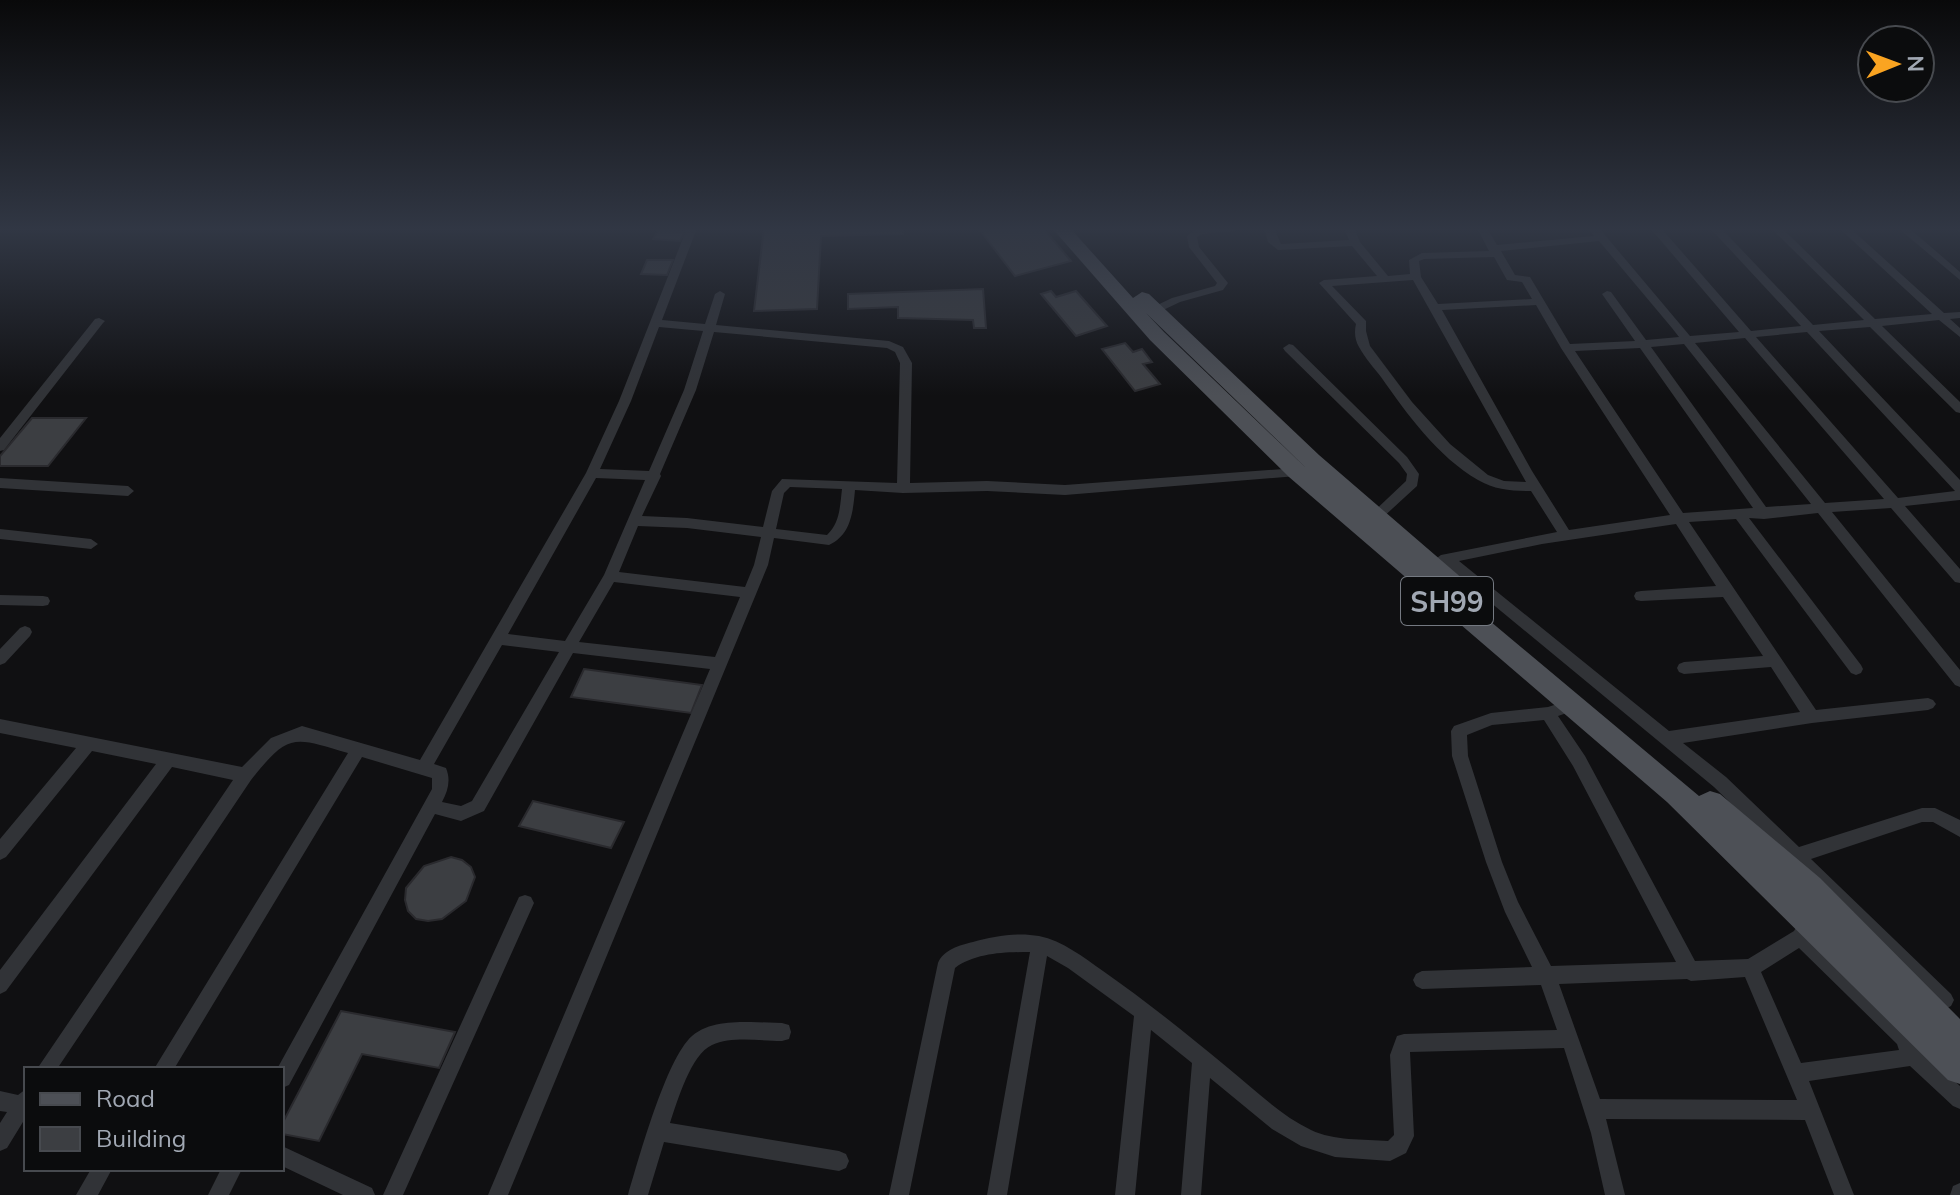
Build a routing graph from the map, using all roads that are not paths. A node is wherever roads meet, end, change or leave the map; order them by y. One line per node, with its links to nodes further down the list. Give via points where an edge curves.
1 (670, 284): 22 (street)
2 (1110, 284): 35 (main road, SH99)
3 (1131, 284): 17 (main road, SH99)
4 (1222, 284): 17 (street)
5 (1325, 284): 40 (street, via 1362,323 1364,346 1430,434 1480,476 1501,485)
6 (1420, 284): 16 (street)
7 (1529, 284): 15 (street)
8 (1640, 284): 27 (street)
9 (1704, 284): 25 (street)
10 (1767, 284): 24 (street)
11 (1834, 284): 21 (street)
12 (1905, 284): 19 (street)
13 (720, 294): 23 (street)
14 (1607, 294): 28 (street)
15 (1539, 302): 16 (street); 30 (street)
16 (1435, 307): 40 (street)
17 (1155, 310): 49 (main road, SH99)
18 (1960, 315): 19 (street)
19 (1941, 317): 21 (street); 26 (street)
20 (99, 321): 33 (street)
21 (1874, 322): 24 (street); 31 (street)
22 (655, 323): 23 (street); 36 (street)
23 (709, 327): 37 (street); 41 (street, via 899,350 906,363)
24 (1810, 330): 25 (street); 42 (street)
25 (1749, 334): 27 (street); 45 (street)
26 (1960, 334)
27 (1687, 340): 28 (street); 46 (street)
28 (1644, 344): 30 (street); 47 (street)
29 (1289, 348): 49 (street, via 1413,474 1412,483)
30 (1567, 348): 50 (street)
31 (1960, 409)
32 (0, 426): 33 (street)
33 (17, 426): 34 (street)
34 (0, 447)
35 (1297, 472): 41 (street, via 1065,490); 56 (main road, SH99)
36 (592, 473): 37 (street); 65 (street)
37 (655, 476): 51 (street)
38 (0, 483): 43 (street)
39 (849, 486): 41 (street); 52 (street, via 787,482 778,491); 52 (street, via 839,535 829,540)
40 (1533, 486): 54 (street)
41 (903, 488)
42 (1960, 488)
43 (128, 491)
44 (1960, 495): 45 (street)
45 (1894, 503): 46 (street); 58 (street)
46 (1822, 507): 47 (street); 72 (street)
47 (1764, 514): 48 (street)
48 (1740, 515): 50 (street); 71 (street)
49 (1375, 517): 56 (main road, SH99)
50 (1682, 518): 54 (street); 59 (street)
51 (635, 521): 52 (street); 57 (street)
52 (769, 532): 60 (street)
53 (0, 534): 55 (street)
54 (1566, 536): 56 (street)
55 (91, 544)
56 (1428, 564): 74 (main road, SH99); 78 (street); 91 (main road, SH99, via 1810,888)
57 (610, 576): 60 (street); 66 (street)
58 (1960, 578)
59 (1727, 591): 61 (street); 68 (street)
60 (749, 593): 69 (street)
61 (1641, 596)
62 (0, 600): 63 (street)
63 (43, 601)
64 (25, 632): 67 (street)
65 (499, 639): 66 (street); 82 (street)
66 (567, 648): 69 (street); 84 (street, via 478,806 459,815)
67 (0, 659)
68 (1775, 661): 70 (street); 76 (street)
69 (720, 664): 124 (street)
70 (1684, 668)
71 (1856, 669)
72 (1960, 681)
73 (1928, 704): 76 (street)
74 (1573, 705): 75 (street); 89 (main road, SH99, via 1677,793)
75 (1548, 713): 93 (street); 94 (street, via 1491,719 1459,731 1460,756 1494,862)
76 (1812, 717): 78 (street)
77 (3, 732): 79 (street)
78 (1669, 738): 87 (street)
79 (89, 744): 81 (street); 86 (street)
80 (359, 749): 82 (street); 83 (street, via 302,733 288,735 268,747); 105 (street)
81 (168, 760): 83 (street); 96 (street)
82 (424, 768): 84 (street, via 440,773 442,780)
83 (245, 775): 104 (street)
84 (432, 806): 108 (street)
85 (1960, 829): 87 (street, via 1935,815 1922,815)
86 (0, 852)
87 (1799, 855): 97 (street)
88 (525, 903): 123 (street)
89 (1805, 928): 91 (main road, SH99); 92 (street); 102 (street, via 1904,1038)
90 (1040, 945): 98 (street, via 1075,961); 126 (street, via 986,947 957,953 947,963); 127 (street)
91 (1858, 953): 101 (main road, SH99); 106 (main road, SH99)
92 (1750, 968): 93 (street); 107 (street)
93 (1691, 972): 94 (street)
94 (1547, 977): 95 (street); 100 (street)
95 (1422, 980)
96 (0, 985)
97 (1945, 1000)
98 (1144, 1012): 103 (street); 128 (street)
99 (782, 1032): 114 (street, via 715,1034 699,1041 683,1062)
100 (1570, 1039): 103 (street, via 1404,1043 1399,1055 1404,1136 1390,1151 1335,1147 1308,1139); 112 (street)
101 (1960, 1042)
102 (1909, 1052): 107 (street, via 1905,1059); 109 (street)
103 (1202, 1060): 129 (street)
104 (47, 1067)
105 (164, 1067)
106 (1960, 1068)
107 (1796, 1073): 113 (street)
108 (284, 1074)
109 (1960, 1099)
110 (0, 1101): 111 (street)
111 (24, 1102): 115 (street)
112 (1593, 1109): 113 (street); 130 (street)
113 (1811, 1110): 131 (street)
114 (660, 1131): 117 (street); 125 (street)
115 (0, 1141)
116 (284, 1157): 122 (street)
117 (839, 1161)
118 (101, 1171): 120 (street)
119 (231, 1171): 121 (street)
120 (86, 1195)
121 (218, 1195)
122 (365, 1195)
123 (393, 1195)
124 (498, 1195)
125 (638, 1195)
126 (899, 1195)
127 (997, 1195)
128 (1125, 1195)
129 (1191, 1195)
130 (1615, 1195)
131 (1844, 1195)

